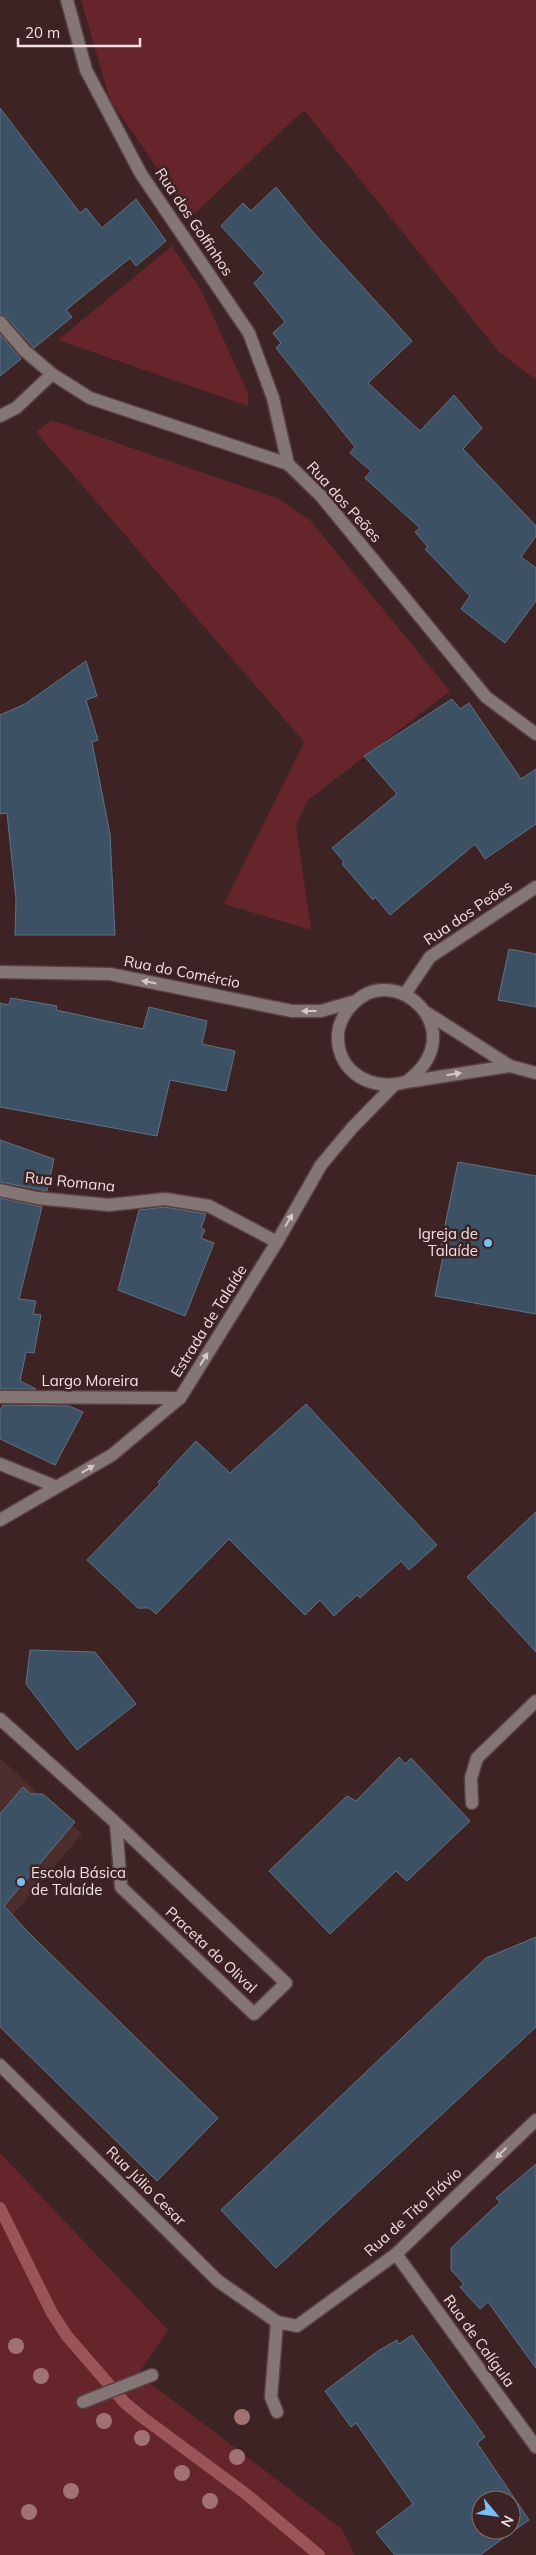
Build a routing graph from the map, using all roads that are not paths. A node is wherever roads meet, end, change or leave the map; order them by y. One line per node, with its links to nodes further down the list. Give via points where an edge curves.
1 (67, 0): 5 (street, Rua dos Golfinhos, via 86,70 142,174 250,333 273,398)
2 (0, 322): 3 (street, Rua dos Peões, via 25,351)
3 (52, 374): 4 (street, via 16,408); 5 (street, Rua dos Peões, via 90,398)
4 (0, 416)
5 (288, 464): 6 (street, Rua dos Peões, via 320,496 486,697)
6 (536, 734)
7 (536, 887): 9 (street, Rua dos Peões, via 430,958)
8 (0, 972): 10 (street, Rua do Comércio, one-way to 8, via 321,1011 292,1011 110,974)
9 (405, 994): 10 (street, via 379,991); 11 (street, Estrada de Talaíde)
10 (356, 1001): 15 (street, Estrada de Talaíde, via 342,1019 338,1033 344,1062 366,1082)
11 (427, 1013): 12 (street, Estrada de Talaíde); 14 (street, Estrada de Talaíde, via 433,1028 429,1059)
12 (510, 1066): 13 (street, Estrada de Talaíde); 14 (street, Estrada de Talaíde, one-way to 12)
13 (536, 1073)
14 (406, 1082): 15 (street, Estrada de Talaíde)
15 (393, 1086): 17 (street, Estrada de Talaíde, one-way to 15, via 321,1164)
16 (0, 1190): 17 (street, Rua Romana, via 37,1198 109,1205 165,1199 209,1206)
17 (277, 1242): 19 (street, Estrada de Talaíde, one-way to 17)
18 (0, 1397): 19 (street, Largo Moreira)
19 (180, 1398): 21 (street, Estrada de Talaíde, one-way to 19, via 112,1455)
20 (0, 1464): 21 (street)
21 (57, 1487): 22 (street, Estrada de Talaíde)
22 (0, 1520)
23 (536, 1700): 25 (street, via 477,1758 471,1778)
24 (0, 1719): 26 (street, Praceta do Olival)
25 (472, 1803)
26 (116, 1823): 26 (street, Praceta do Olival, via 286,1983 254,2014 121,1887)
27 (0, 2065): 30 (street, Rua Júlio Cesar, via 218,2281)
28 (536, 2120): 29 (street, Rua de Tito Flávio, one-way to 29)
29 (396, 2254): 30 (street, Rua de Tito Flávio, via 297,2326); 34 (street, Rua de Calígula)
30 (277, 2322): 33 (street, via 272,2397)
31 (152, 2375): 32 (street)
32 (82, 2402)
33 (277, 2412)
34 (536, 2446)

